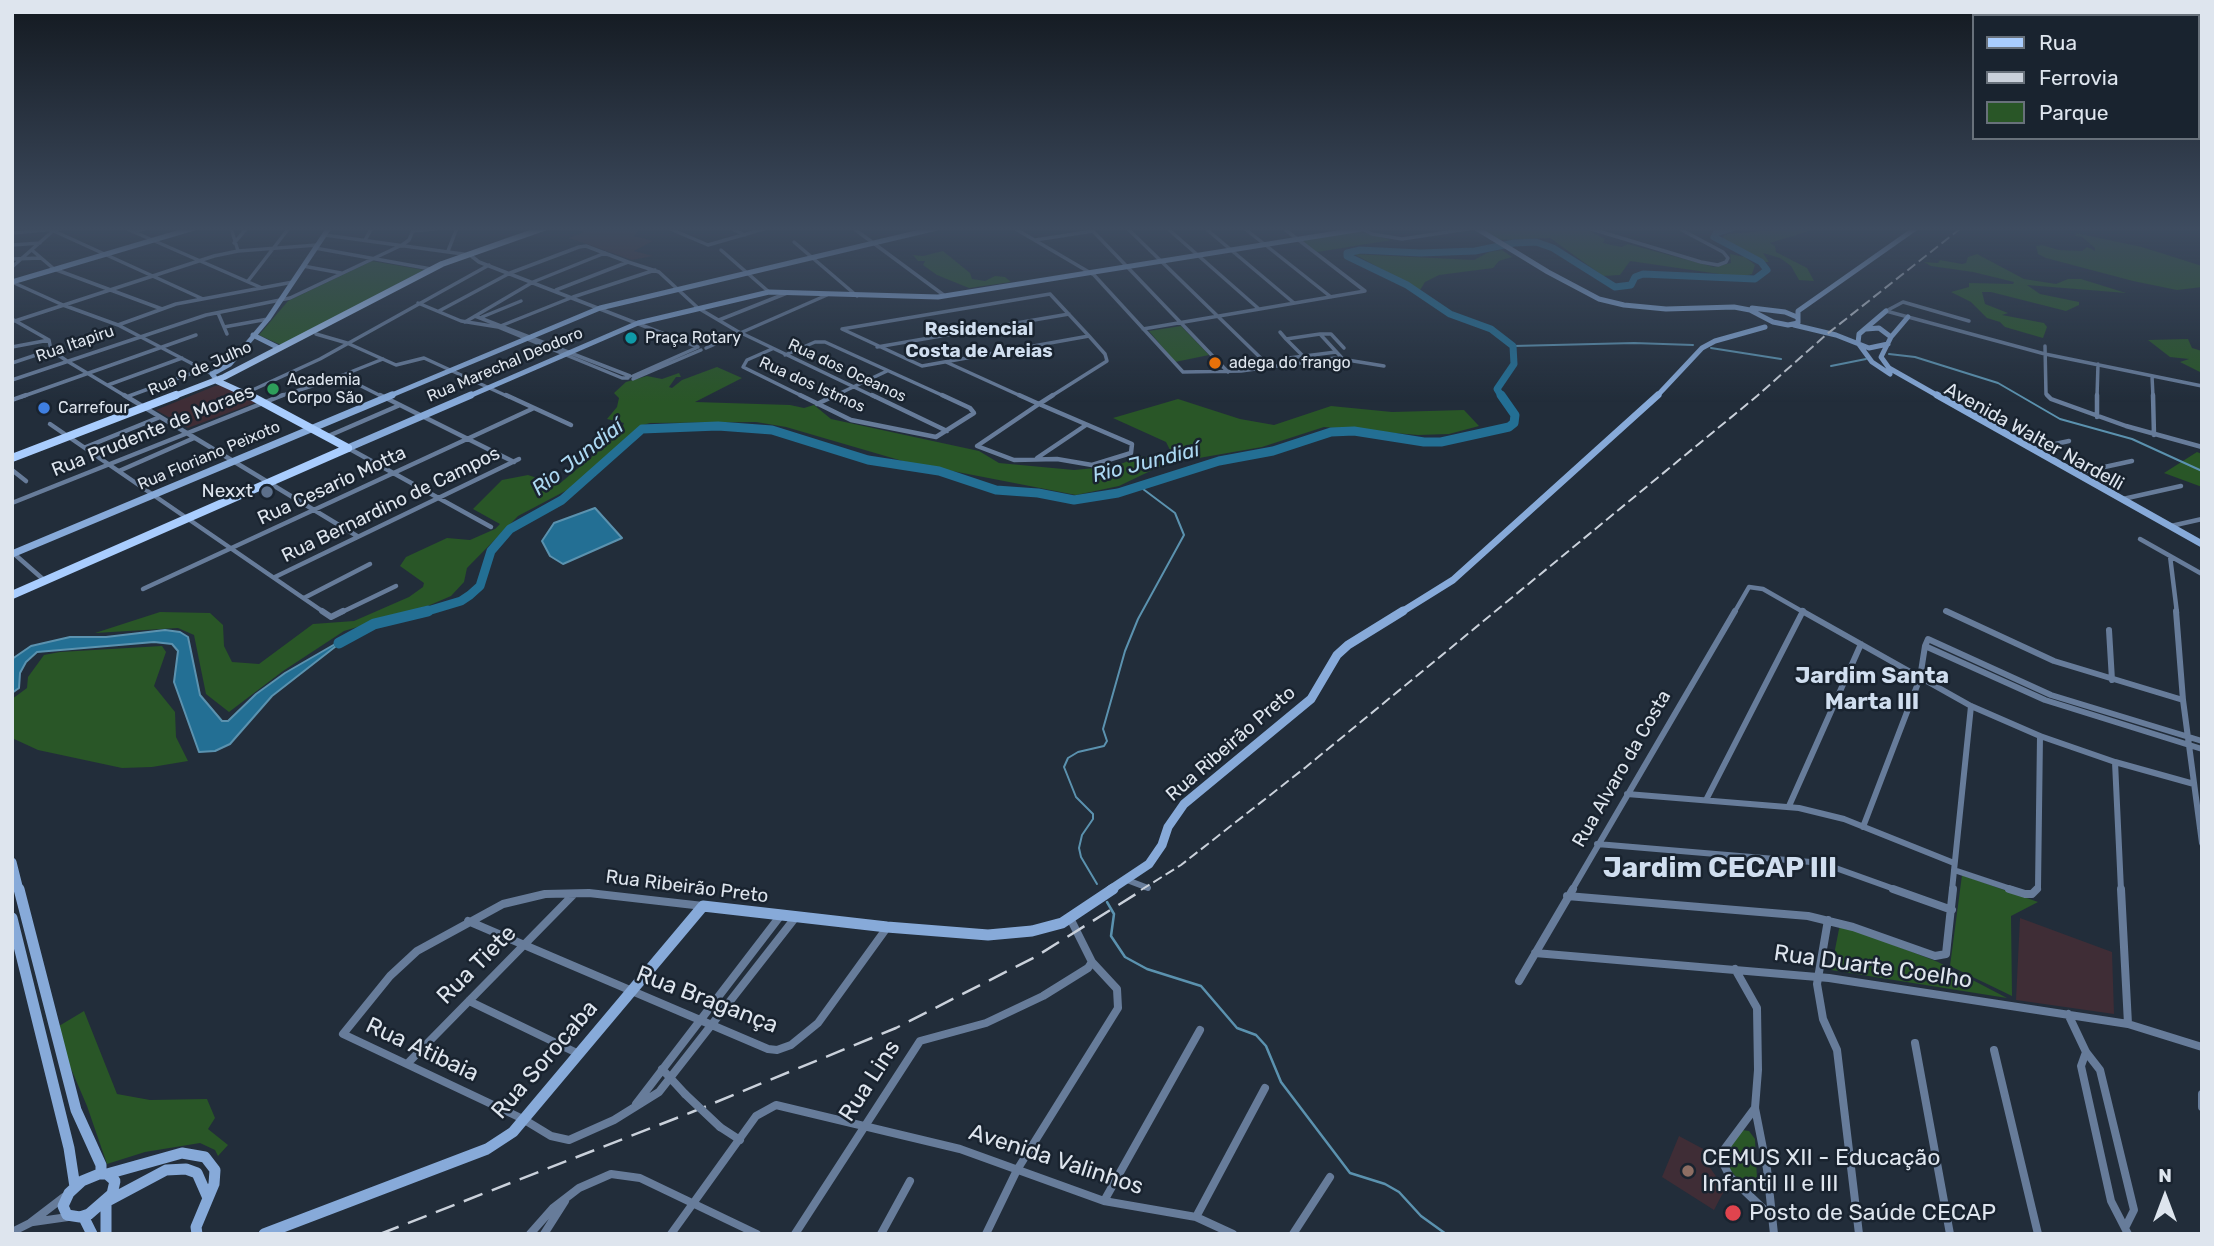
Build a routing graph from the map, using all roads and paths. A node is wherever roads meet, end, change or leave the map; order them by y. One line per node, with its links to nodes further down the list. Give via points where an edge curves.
1 (21, 286): 50 (street)
2 (97, 286): 34 (street)
3 (119, 286): 34 (street)
4 (176, 286): 45 (street)
5 (258, 286): 33 (street)
6 (272, 286): 33 (street)
7 (290, 286): 46 (street)
8 (313, 286): 46 (street, Rua Itapiru)
9 (398, 286): 104 (main road, Rua 9 de Julho)
10 (410, 286): 85 (main road, Rua 9 de Julho)
11 (449, 286): 48 (street)
12 (485, 286): 56 (street)
13 (526, 286): 62 (street)
14 (544, 286): 35 (street)
15 (565, 286): 35 (street)
16 (606, 286): 43 (street)
17 (674, 286): 36 (street, Rua dos Oceanos)
18 (694, 286): 36 (street, Rua Floriano Peixoto)
19 (762, 286): 37 (street)
20 (845, 286): 41 (street)
21 (932, 286): 42 (street)
22 (1007, 286): 42 (street, Rua Marechal Deodoro)
23 (1102, 286): 80 (street)
24 (1146, 286): 71 (street)
25 (1188, 286): 63 (street)
26 (1232, 286): 55 (street)
27 (1274, 286): 49 (street)
28 (1317, 286): 44 (street)
29 (1360, 286): 44 (street, via 1364,291)
30 (1573, 286): 72 (street, via 1612,303 1680,310 1734,307)
31 (1577, 286): 57 (street, via 1611,300 1665,306 1735,304)
32 (1833, 286): 51 (street)
33 (262, 288): 45 (street)
34 (107, 290): 50 (street); 54 (street)
35 (555, 290): 43 (street)
36 (679, 290): 52 (street, Rua Floriano Peixoto); 53 (street, Rua dos Oceanos)
37 (769, 292): 38 (street, Rua Marechal Deodoro); 53 (street, Rua Marechal Deodoro)
38 (790, 292): 39 (street, Rua Marechal Deodoro); 67 (street)
39 (819, 295): 40 (street, Rua Marechal Deodoro); 82 (street)
40 (827, 295): 41 (street, Rua Marechal Deodoro); 82 (street)
41 (857, 296): 42 (street, Rua Marechal Deodoro)
42 (945, 296)
43 (573, 297): 52 (street); 75 (street)
44 (1331, 297): 49 (street)
45 (203, 299): 54 (street)
46 (282, 300): 59 (street, Rua Itapiru); 66 (street)
47 (521, 301): 62 (street)
48 (417, 303): 56 (street); 98 (street)
49 (1294, 303): 55 (street)
50 (63, 305): 68 (street); 74 (street)
51 (1805, 306): 58 (street); 65 (street, via 1797,312)
52 (600, 308): 73 (street); 92 (street, Rua Floriano Peixoto)
53 (698, 308): 67 (street, Rua dos Oceanos); 73 (street, Rua Marechal Deodoro)
54 (162, 309): 74 (street)
55 (1259, 309): 63 (street)
56 (439, 311): 70 (street)
57 (1771, 311): 58 (street); 72 (street, via 1765,313)
58 (1782, 311): 65 (street)
59 (218, 313): 77 (street); 90 (street, Rua Itapiru)
60 (1885, 313): 64 (street); 69 (street, via 1903,302); 81 (street)
61 (1069, 314): 79 (street, via 1049,294); 91 (street); 102 (street)
62 (478, 316): 70 (street); 75 (street)
63 (1219, 316): 71 (street); 126 (street)
64 (1909, 316): 96 (street); 112 (street)
65 (1798, 318): 76 (street); 87 (street, via 1838,333)
66 (268, 319): 77 (street); 89 (street)
67 (719, 320): 82 (street, Rua dos Oceanos)
68 (14, 321): 95 (street)
69 (1969, 321)
70 (465, 322): 78 (street)
71 (1181, 322): 80 (street); 130 (street)
72 (1766, 322): 76 (street, Rua Ribeirão Preto); 230 (street, Rua Ribeirão Preto, via 1702,348 1665,388 1453,580 1348,645 1300,710 1184,804 1155,858)
73 (638, 323): 105 (street); 110 (street, Rua Marechal Deodoro)
74 (118, 325): 90 (street)
75 (504, 325): 78 (street); 92 (street)
76 (1791, 325): 99 (street, Rua Ribeirão Preto)
77 (224, 327): 84 (street)
78 (498, 327): 92 (street)
79 (843, 328): 102 (street)
80 (1143, 329): 130 (street, via 1177,369)
81 (1864, 329): 87 (street); 96 (street, via 1888,332)
82 (739, 332): 105 (street); 107 (street, Rua dos Oceanos)
83 (1280, 332): 94 (street)
84 (227, 334)
85 (316, 334): 98 (street); 123 (main road, Rua 9 de Julho)
86 (1320, 334): 94 (street); 106 (street, via 1331,334); 109 (street)
87 (1859, 334): 99 (street)
88 (196, 335): 103 (street)
89 (253, 335): 93 (street); 97 (street)
90 (141, 336): 103 (street); 118 (street, Rua Itapiru)
91 (1089, 336): 119 (street); 147 (street, via 1107,361)
92 (531, 337): 110 (street); 128 (street, Rua Floriano Peixoto)
93 (261, 339): 97 (street); 104 (street)
94 (1286, 339): 113 (street)
95 (49, 340): 101 (street); 108 (street)
96 (1889, 341): 99 (street, Rua Ribeirão Preto, via 1875,349); 169 (street, Avenida Walter Nardelli, via 1881,356 1889,368)
97 (248, 342): 135 (street)
98 (347, 343): 117 (street); 141 (street)
99 (1858, 343): 195 (street, Avenida Walter Nardelli, via 1879,368)
100 (2045, 346): 112 (street)
101 (12, 347)
102 (877, 347): 124 (street)
103 (162, 348): 114 (street); 131 (street)
104 (279, 348): 123 (main road); 135 (main road, Rua 9 de Julho)
105 (701, 348): 134 (street)
106 (1344, 348)
107 (772, 349): 111 (street, Rua dos Oceanos); 146 (street, Rua dos Istmos, via 747,360 743,367)
108 (51, 350): 118 (street); 120 (street)
109 (1336, 352): 113 (street); 116 (street)
110 (569, 353): 121 (street); 139 (street, Rua Marechal Deodoro)
111 (785, 355): 129 (street, via 825,342); 140 (street, Rua dos Oceanos)
112 (2045, 355): 122 (street); 153 (street, via 2047,397)
113 (1303, 356): 115 (street)
114 (182, 358): 127 (street); 137 (street)
115 (1289, 358)
116 (1342, 358): 125 (street); 126 (street)
117 (383, 359): 128 (street, via 395,365 424,358); 132 (street, Rua Prudente de Moraes)
118 (67, 361): 131 (street); 136 (street, Rua Itapiru)
119 (946, 362): 124 (street); 147 (street)
120 (12, 363)
121 (598, 365): 134 (street); 134 (street, via 620,377)
122 (2098, 365): 133 (street); 153 (street)
123 (254, 366): 135 (main road, Rua 9 de Julho)
124 (922, 366)
125 (1384, 366)
126 (1270, 367): 130 (street)
127 (203, 369): 135 (street); 142 (street)
128 (449, 370): 139 (street); 143 (street, Rua Floriano Peixoto)
129 (887, 371): 140 (street); 158 (street, via 974,411)
130 (1228, 372)
131 (88, 373): 137 (street); 144 (street)
132 (341, 376): 143 (street); 145 (street, Rua Prudente de Moraes)
133 (2152, 376): 138 (street); 160 (street)
134 (630, 377)
135 (220, 378): 141 (main road); 149 (main road, Rua 9 de Julho)
136 (12, 380)
137 (108, 384): 142 (street)
138 (2202, 386)
139 (488, 387): 150 (street); 151 (street, Rua Marechal Deodoro)
140 (852, 387): 146 (street); 158 (street, Rua dos Oceanos)
141 (246, 393): 145 (main road)
142 (129, 396): 149 (street)
143 (384, 397): 148 (street); 157 (street, Rua Floriano Peixoto)
144 (12, 400)
145 (261, 402): 157 (main road); 159 (street, Rua Prudente de Moraes)
146 (817, 404): 158 (street, Rua dos Istmos, via 851,420 923,436 936,437)
147 (1039, 404): 156 (street); 171 (street, via 977,446 1014,460)
148 (400, 405): 151 (street); 162 (street)
149 (146, 408): 152 (street); 161 (main road, Rua 9 de Julho)
150 (534, 408): 155 (street); 164 (street, Rua Cesario Motta)
151 (422, 416): 164 (street); 168 (street, Rua Marechal Deodoro)
152 (160, 417): 159 (street); 166 (street)
153 (2096, 417): 160 (street)
154 (50, 424): 161 (street)
155 (571, 425)
156 (1086, 425): 171 (street); 171 (street, via 1132,444 1133,450 1092,465)
157 (311, 429): 162 (main road); 172 (street, Rua Floriano Peixoto)
158 (947, 431)
159 (185, 432): 163 (street); 174 (street, Rua Prudente de Moraes)
160 (2154, 435): 167 (street)
161 (70, 437): 166 (street); 170 (main road, Rua 9 de Julho)
162 (326, 437): 168 (main road)
163 (194, 438): 172 (street); 176 (street)
164 (468, 438): 177 (street, Rua Cesario Motta); 183 (street, Rua Bernardino de Campos, via 517,460)
165 (2069, 441): 169 (street)
166 (86, 447): 174 (street)
167 (2202, 447)
168 (348, 449): 177 (street); 180 (main road, Rua Marechal Deodoro)
169 (2032, 449): 178 (street, Avenida Walter Nardelli)
170 (12, 458)
171 (1036, 459)
172 (232, 461): 180 (street); 182 (street, Rua Floriano Peixoto)
173 (2132, 461): 178 (street)
174 (109, 464): 176 (street); 185 (street, Rua Prudente de Moraes)
175 (12, 470): 179 (street)
176 (118, 471): 182 (street)
177 (393, 473): 183 (street); 186 (street, Rua Cesario Motta)
178 (2076, 474): 184 (street, Avenida Walter Nardelli)
179 (26, 481)
180 (270, 483): 186 (street); 187 (main road, Rua Marechal Deodoro)
181 (2181, 486): 184 (street)
182 (153, 495): 187 (street); 196 (street, Rua Floriano Peixoto)
183 (439, 498): 190 (street); 191 (street, Rua Bernardino de Campos)
184 (2122, 499): 189 (street, Avenida Walter Nardelli)
185 (12, 503)
186 (314, 510): 191 (street); 194 (street, Rua Cesario Motta)
187 (189, 518): 194 (street); 201 (main road, Rua Marechal Deodoro)
188 (2202, 519): 189 (street)
189 (2171, 526): 193 (street, Avenida Walter Nardelli)
190 (491, 527)
191 (357, 536): 200 (street, Rua Bernardino de Campos)
192 (2140, 539): 197 (street)
193 (2202, 544)
194 (231, 548): 200 (street); 203 (street, Rua Cesario Motta)
195 (2202, 550)
196 (13, 553): 201 (street)
197 (2170, 556): 199 (street); 213 (street)
198 (370, 564): 205 (street)
199 (2202, 574)
200 (275, 577): 205 (street)
201 (44, 580): 204 (main road, Rua Marechal Deodoro)
202 (396, 586): 205 (street, via 335,617)
203 (143, 589)
204 (12, 595)
205 (304, 598)
206 (1803, 611): 209 (street); 222 (street, Rua Alvaro da Costa, via 1763,589 1747,588); 223 (street)
207 (1946, 611): 212 (street, via 2029,652)
208 (2109, 630): 212 (street)
209 (1861, 644): 211 (street); 224 (street)
210 (1925, 646): 211 (street); 216 (street, via 1928,639 2051,695); 218 (street, via 2045,699)
211 (1920, 678): 214 (street); 225 (street)
212 (2112, 680): 213 (street)
213 (2183, 700): 216 (street)
214 (1971, 706): 215 (street); 229 (street)
215 (2040, 736): 220 (street); 229 (street, via 2038,888 2025,894)
216 (2190, 737): 217 (street); 218 (street)
217 (2202, 741)
218 (2191, 745): 219 (street); 221 (street)
219 (2202, 749)
220 (2115, 762): 221 (street); 254 (street)
221 (2194, 784): 226 (street)
222 (1627, 794): 223 (street); 227 (street, Rua Alvaro da Costa)
223 (1706, 800): 224 (street)
224 (1789, 806): 225 (street)
225 (1863, 827): 229 (street)
226 (2202, 843)
227 (1597, 844): 233 (street, Rua Alvaro da Costa); 235 (street, via 1811,862)
228 (12, 862): 275 (street, via 76,1110)
229 (1954, 866): 235 (street)
230 (1127, 880): 231 (street); 239 (street, Rua Ribeirão Preto)
231 (1148, 888)
232 (575, 893): 234 (street, Rua Ribeirão Preto); 241 (street, Rua Ribeirão Preto, via 518,899); 243 (street, Rua Tiete)
233 (1567, 896): 240 (street); 244 (street, Rua Alvaro da Costa)
234 (703, 906): 236 (street, Rua Ribeirão Preto); 249 (street, Rua Sorocaba)
235 (1952, 910): 240 (street, via 1946,954 1941,956)
236 (781, 915): 238 (street, Rua Ribeirão Preto); 252 (street)
237 (12, 918): 278 (street, via 69,1148)
238 (795, 918): 242 (street, Rua Ribeirão Preto); 253 (street)
239 (1070, 918): 242 (street, Rua Ribeirão Preto, via 1050,927 988,935); 245 (street)
240 (1828, 920): 247 (street)
241 (468, 921): 243 (street, Rua Bragança); 256 (street, Rua Ribeirão Preto, via 417,951 379,988)
242 (887, 927): 253 (street, Rua Bragança, via 818,1023 791,1045 768,1049)
243 (524, 946): 249 (street, Rua Bragança); 250 (street, Rua Tiete)
244 (1535, 953): 246 (street, Rua Duarte Coelho); 248 (street, Rua Alvaro da Costa)
245 (1092, 961): 271 (street, Rua Lins, via 1043,996 986,1023 920,1041); 274 (street, via 1117,989 1118,1008)
246 (1735, 969): 247 (street, Rua Duarte Coelho); 269 (street, via 1756,1008)
247 (1819, 977): 251 (street, Rua Duarte Coelho); 304 (street, via 1821,1008 1840,1068)
248 (1519, 981)
249 (633, 992): 252 (street, Rua Bragança); 261 (street, Rua Sorocaba)
250 (469, 1001): 261 (street); 262 (street, Rua Tiete)
251 (2068, 1014): 254 (street, Rua Duarte Coelho); 260 (street)
252 (701, 1020): 253 (street, Rua Bragança); 263 (street)
253 (712, 1024): 264 (street)
254 (2128, 1024): 258 (street, Rua Duarte Coelho)
255 (1200, 1030): 281 (street)
256 (343, 1034): 262 (street, Rua Atibaia)
257 (1915, 1043): 305 (street)
258 (2202, 1047)
259 (1994, 1050): 306 (street)
260 (2086, 1052): 288 (street, via 2081,1066 2111,1201); 288 (street, via 2101,1070 2134,1210)
261 (579, 1054): 270 (street, Rua Sorocaba)
262 (407, 1064): 270 (street, Rua Atibaia)
263 (662, 1069): 264 (street); 267 (street)
264 (670, 1079): 267 (street); 272 (street, bridge)
265 (1265, 1088): 285 (street)
266 (2202, 1094): 268 (street)
267 (635, 1105): 270 (street, Rua Atibaia, via 569,1140 551,1136)
268 (2202, 1107)
269 (1755, 1108): 286 (street); 286 (street, via 1721,1159 1730,1177)
270 (523, 1119): 293 (street, Rua Sorocaba, via 513,1132 486,1149)
271 (865, 1125): 273 (street, via 776,1105 756,1116); 274 (street, Avenida Valinhos, via 960,1149); 298 (street, Rua Lins)
272 (720, 1128): 273 (street)
273 (740, 1140): 283 (street)
274 (1017, 1170): 281 (street, Avenida Valinhos); 300 (street)
275 (104, 1174): 278 (street, via 90,1177); 279 (street, via 192,1153 205,1157 215,1170); 282 (street, via 115,1181)
276 (1330, 1177): 302 (street)
277 (910, 1181): 299 (street)
278 (72, 1190): 284 (street, via 64,1212); 287 (street)
279 (208, 1198): 282 (street, via 197,1173 176,1168); 292 (street)
280 (567, 1198): 283 (street, via 599,1177 626,1174); 294 (street); 295 (street)
281 (1104, 1200): 285 (street, Avenida Valinhos)
282 (106, 1202): 284 (street); 291 (street)
283 (692, 1203): 296 (street); 297 (street)
284 (77, 1216): 287 (street); 290 (street)
285 (1196, 1217): 301 (street, Avenida Valinhos)
286 (1773, 1219): 303 (street)
287 (30, 1223): 289 (street)
288 (2127, 1230)
289 (12, 1232)
290 (92, 1234)
291 (106, 1234)
292 (197, 1234)
293 (264, 1234)
294 (530, 1234)
295 (544, 1234)
296 (671, 1234)
297 (757, 1234)
298 (795, 1234)
299 (881, 1234)
300 (986, 1234)
301 (1233, 1234)
302 (1293, 1234)
303 (1774, 1234)
304 (1859, 1234)
305 (1950, 1234)
306 (2038, 1234)

